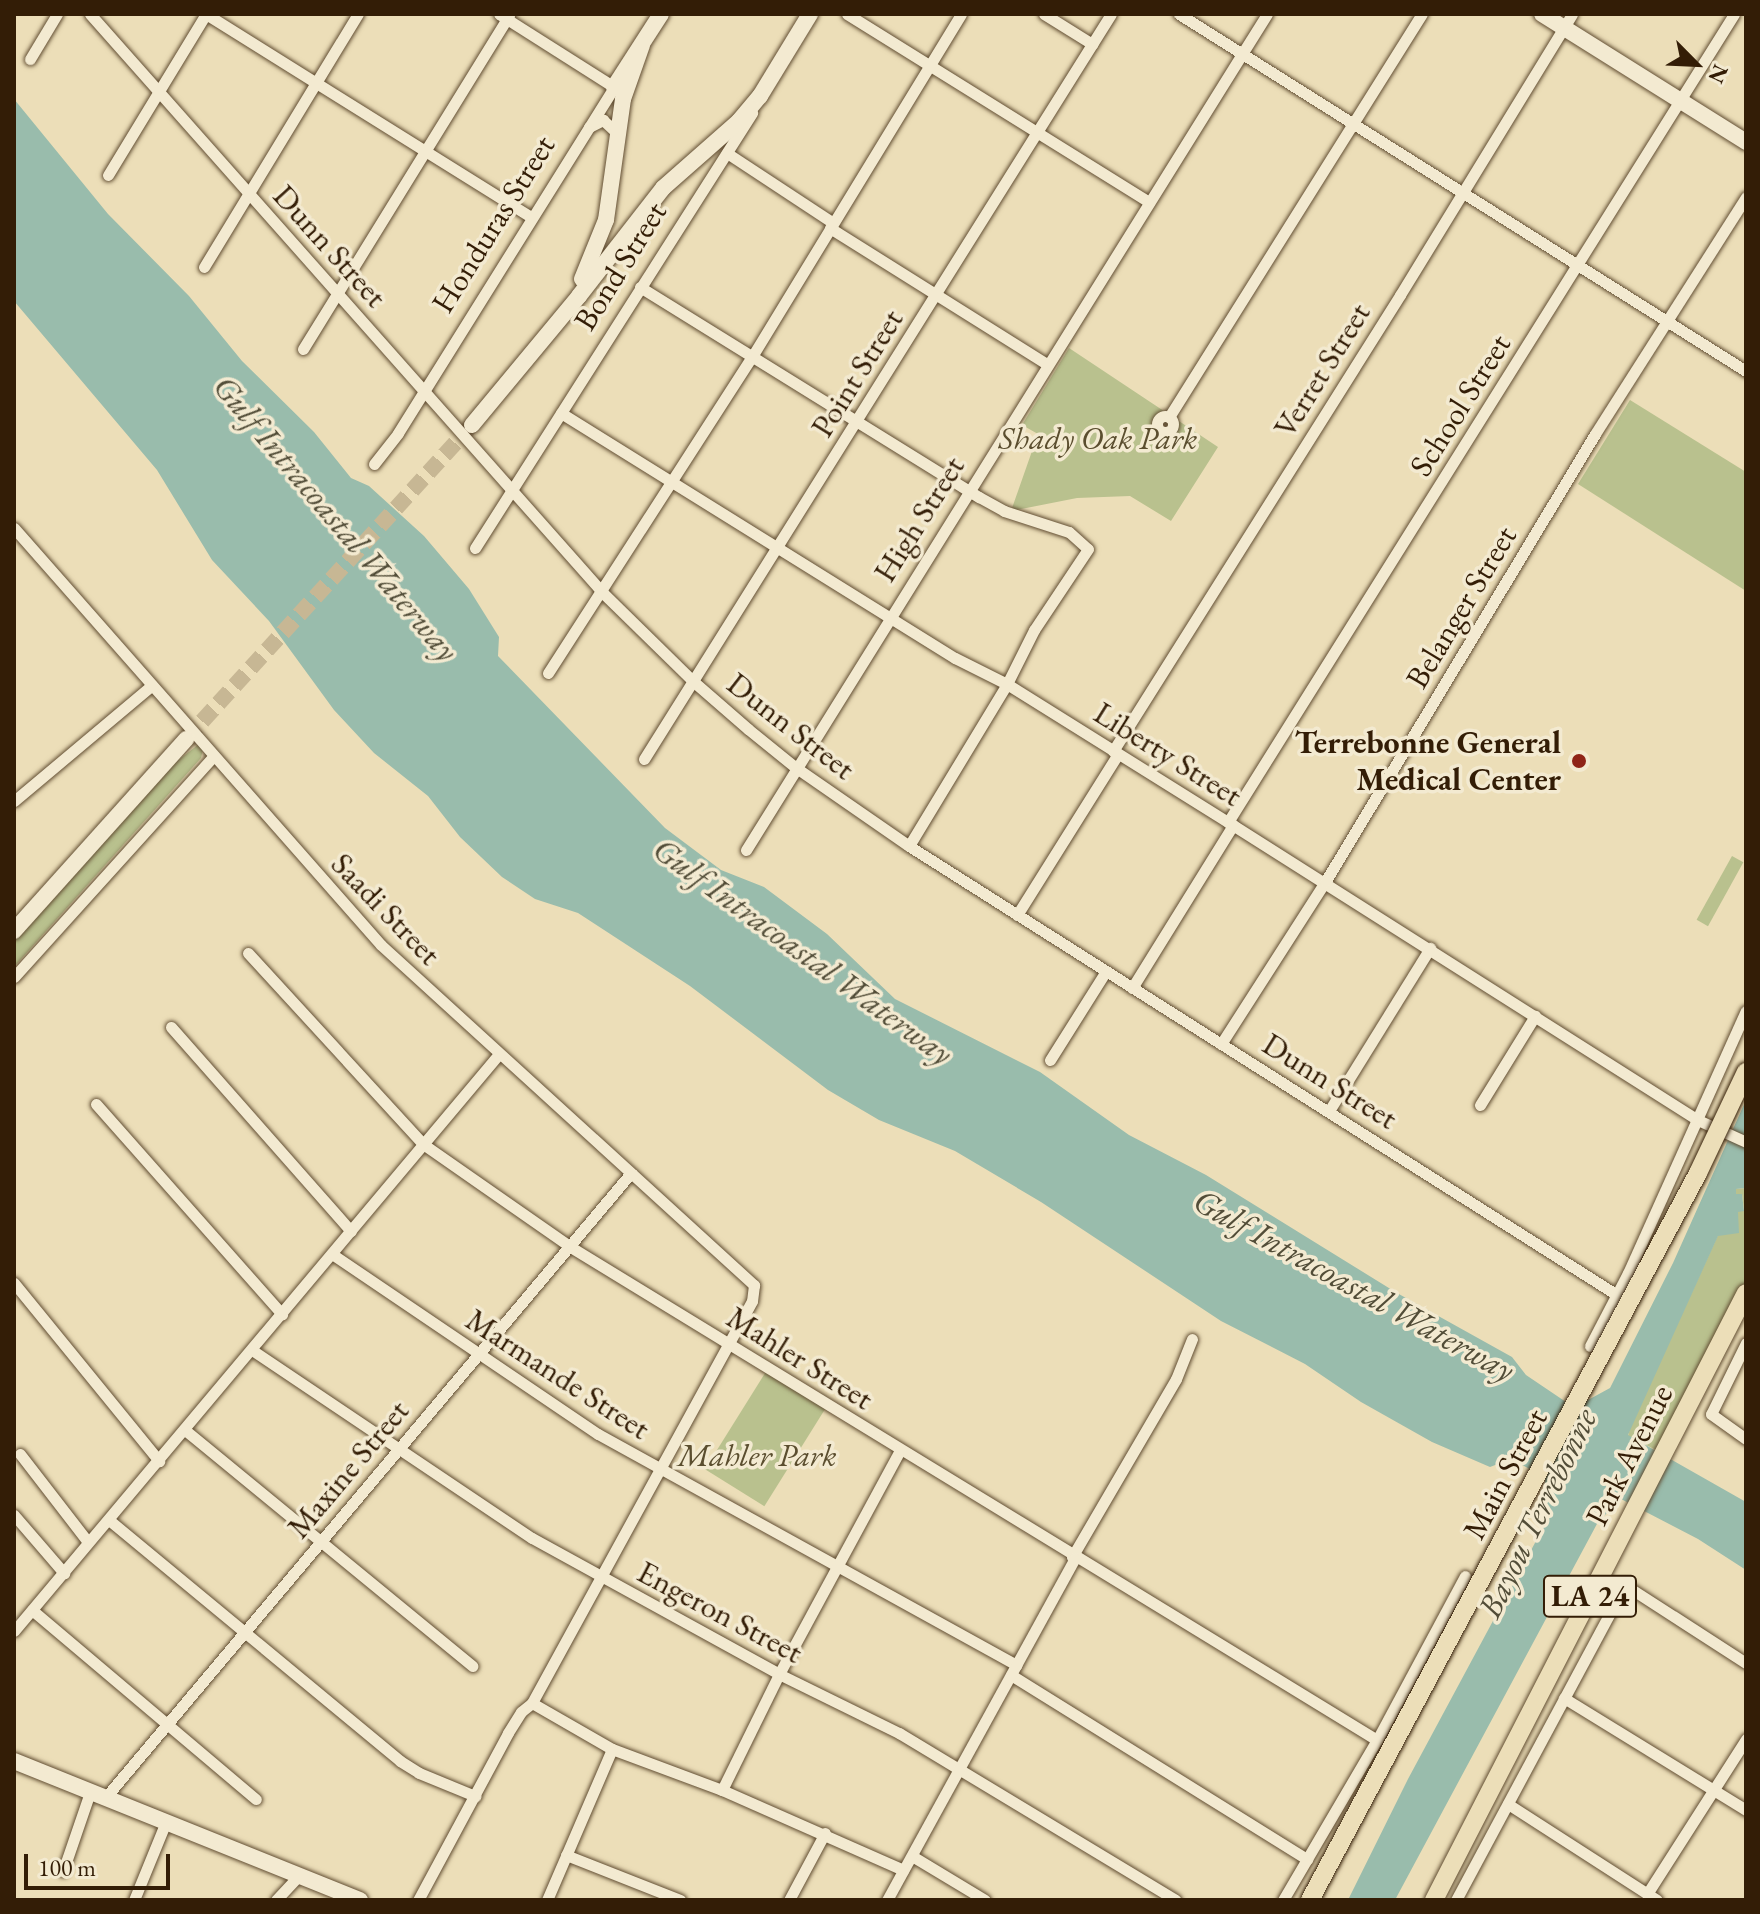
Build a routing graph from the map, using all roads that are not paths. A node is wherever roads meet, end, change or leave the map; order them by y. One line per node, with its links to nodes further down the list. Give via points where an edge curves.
1 (57, 14): 21 (street)
2 (90, 14): 25 (street, Dunn Street)
3 (206, 14): 23 (street); 25 (street)
4 (358, 14): 23 (street)
5 (661, 14): 19 (main road, Honduras Street)
6 (810, 14): 26 (main road, Bond Street)
7 (847, 14): 22 (street)
8 (961, 14): 22 (street)
9 (1044, 14): 18 (street)
10 (1111, 14): 18 (street, Point Street)
11 (1179, 14): 20 (street)
12 (1267, 14): 20 (street, High Street)
13 (1422, 14): 28 (street)
14 (1542, 14): 17 (main road)
15 (1734, 14): 27 (street, School Street)
16 (505, 16): 24 (street); 33 (street)
17 (1568, 21): 27 (main road); 36 (street, Verret Street)
18 (1092, 44): 30 (street, Point Street)
19 (642, 45): 24 (main road, Honduras Street); 31 (main road, via 627,82)
20 (1242, 53): 28 (street); 39 (street, High Street)
21 (30, 59)
22 (929, 65): 30 (street); 41 (street)
23 (316, 83): 33 (street); 37 (street)
24 (614, 87): 29 (street, Honduras Street)
25 (161, 90): 35 (street); 37 (street, Dunn Street)
26 (760, 96): 34 (street, Bond Street); 47 (main road, via 723,137 663,188)
27 (1680, 100): 32 (main road); 42 (street, School Street)
28 (1353, 123): 36 (street); 55 (street)
29 (586, 130): 31 (street, via 603,120); 40 (street, Honduras Street)
30 (1037, 132): 39 (street); 46 (street, Point Street)
31 (617, 133): 47 (main road, via 603,230)
32 (1746, 142)
33 (423, 152): 40 (street); 45 (street)
34 (727, 153): 41 (street); 44 (street, Bond Street)
35 (108, 175)
36 (1462, 191): 42 (street); 72 (street, Verret Street)
37 (248, 194): 43 (street); 45 (street, Dunn Street)
38 (1746, 197): 48 (street, Belanger Street)
39 (1149, 202): 51 (street, High Street)
40 (531, 217): 53 (street, Honduras Street)
41 (832, 225): 46 (street); 50 (street)
42 (1579, 265): 48 (street); 77 (street, School Street)
43 (204, 267)
44 (640, 287): 50 (street); 54 (street, Bond Street)
45 (335, 293): 49 (street); 53 (street, Dunn Street)
46 (938, 293): 51 (street); 56 (street, Point Street)
47 (563, 316): 57 (main road)
48 (1668, 323): 52 (street); 80 (street, Belanger Street, via 1595,434)
49 (303, 349)
50 (753, 355): 56 (street); 59 (street)
51 (1048, 365): 61 (street, High Street)
52 (1746, 371)
53 (423, 387): 58 (street, Honduras Street); 60 (street, Dunn Street)
54 (561, 413): 59 (street, Liberty Street); 60 (street, Bond Street)
55 (1169, 417)
56 (858, 421): 61 (street); 64 (street, Point Street)
57 (472, 425)
58 (374, 464)
59 (672, 482): 64 (street, Liberty Street); 65 (street)
60 (513, 489): 63 (street, Bond Street); 65 (street, Dunn Street)
61 (968, 490): 66 (street, High Street); 69 (street, via 1004,511 1069,532 1088,549 1034,630)
62 (14, 528): 70 (street, Saadi Street)
63 (475, 548)
64 (779, 548): 66 (street, Liberty Street); 68 (street, Point Street)
65 (603, 593): 67 (street); 68 (street, Dunn Street)
66 (890, 616): 69 (street, Liberty Street); 75 (street, High Street)
67 (548, 673)
68 (694, 682): 74 (street, Point Street); 75 (street, Dunn Street)
69 (1007, 684): 72 (street, Liberty Street); 78 (street)
70 (152, 685): 73 (street, Saadi Street); 76 (street)
71 (186, 739): 82 (main road)
72 (1115, 752): 77 (street, Liberty Street); 81 (street, Verret Street)
73 (214, 756): 86 (street); 92 (street, Saadi Street, via 381,945)
74 (644, 759)
75 (795, 767): 78 (street, Dunn Street); 79 (street, High Street)
76 (14, 801)
77 (1231, 823): 80 (street, Liberty Street); 87 (street, School Street)
78 (909, 846): 81 (street, Dunn Street)
79 (746, 850)
80 (1325, 882): 83 (street, Liberty Street); 91 (street, Belanger Street)
81 (1017, 915): 85 (street, Dunn Street)
82 (14, 931)
83 (1430, 948): 89 (street, Liberty Street); 97 (street)
84 (248, 953): 100 (street, Mahler Street)
85 (1106, 971): 87 (street, Dunn Street); 93 (street)
86 (14, 977)
87 (1132, 988): 91 (street, Dunn Street)
88 (1746, 1011): 98 (street)
89 (1535, 1016): 96 (street); 98 (street, Liberty Street)
90 (171, 1027): 102 (street)
91 (1221, 1044): 97 (street, Dunn Street)
92 (499, 1054): 100 (street); 101 (street, Saadi Street)
93 (1050, 1060)
94 (1746, 1072): 173 (main road, Main Street, bridge, via 1698,1173)
95 (96, 1104): 108 (street)
96 (1480, 1105)
97 (1329, 1111): 107 (street, Dunn Street)
98 (1698, 1120): 99 (street, Liberty Street); 107 (street)
99 (1746, 1142)
100 (423, 1144): 102 (street); 103 (street, Mahler Street)
101 (631, 1173): 103 (street, Maxine Street); 111 (street, Saadi Street, via 747,1276 755,1291)
102 (351, 1231): 104 (street)
103 (569, 1246): 111 (street, Mahler Street); 114 (street, Maxine Street)
104 (332, 1254): 108 (street); 114 (street, Marmande Street)
105 (14, 1283): 120 (street)
106 (1746, 1293): 174 (main road, Park Avenue / LA 24)
107 (1617, 1295): 112 (street)
108 (282, 1314): 113 (street)
109 (1192, 1339): 126 (street, via 1176,1379)
110 (1746, 1343): 116 (street, via 1711,1414)
111 (729, 1344): 118 (street, Mahler Street); 121 (street)
112 (1590, 1346)
113 (252, 1350): 115 (street); 117 (street, Engeron Street)
114 (478, 1355): 117 (street, Maxine Street); 121 (street, Marmande Street)
115 (185, 1430): 120 (street); 125 (street)
116 (1746, 1439)
117 (398, 1450): 125 (street, Maxine Street); 130 (street, Engeron Street)
118 (900, 1450): 126 (street, Mahler Street); 127 (street)
119 (20, 1454): 124 (street)
120 (159, 1461): 123 (street)
121 (660, 1469): 127 (street, Marmande Street); 130 (street)
122 (14, 1515): 128 (street)
123 (109, 1520): 124 (street); 133 (street)
124 (88, 1542): 128 (street)
125 (320, 1543): 133 (street, Maxine Street); 135 (street)
126 (1074, 1557): 136 (street); 142 (street, Mahler Street)
127 (837, 1566): 136 (street, Marmande Street); 137 (street)
128 (64, 1573): 131 (street)
129 (1465, 1576): 142 (street, Main Street)
130 (601, 1577): 137 (street, Engeron Street); 139 (street)
131 (32, 1610): 132 (street); 140 (street)
132 (14, 1631)
133 (245, 1632): 140 (street, Maxine Street); 149 (street, via 400,1761)
134 (1746, 1663): 138 (street, via 1625,1585)
135 (472, 1666)
136 (1014, 1670): 145 (street); 157 (street, Marmande Street)
137 (779, 1674): 145 (street, Engeron Street); 147 (street)
138 (1564, 1698): 146 (street); 151 (street)
139 (532, 1703): 143 (street); 149 (street, via 508,1733)
140 (167, 1725): 148 (street, Maxine Street); 150 (street)
141 (1746, 1739): 146 (street)
142 (1377, 1740): 157 (street, Main Street)
143 (612, 1749): 147 (street); 155 (street)
144 (14, 1761): 148 (main road)
145 (961, 1768): 156 (street); 171 (street, Engeron Street)
146 (1714, 1789): 152 (street); 161 (street)
147 (722, 1790): 154 (street)
148 (97, 1795): 153 (main road); 159 (street)
149 (475, 1796): 165 (street)
150 (256, 1799)
151 (1508, 1804): 161 (street); 175 (street)
152 (1746, 1810)
153 (165, 1824): 160 (main road); 162 (street)
154 (825, 1833): 158 (street); 168 (street)
155 (566, 1855): 166 (street); 167 (street)
156 (912, 1856): 158 (street); 170 (street)
157 (1307, 1859): 172 (street, Main Street)
158 (903, 1870): 169 (street)
159 (63, 1871)
160 (299, 1875): 163 (street); 164 (main road)
161 (1652, 1897)
162 (134, 1900)
163 (276, 1900)
164 (360, 1900)
165 (418, 1900)
166 (547, 1900)
167 (680, 1900)
168 (789, 1900)
169 (887, 1900)
170 (985, 1900)
171 (1176, 1900)
172 (1283, 1900)
173 (1310, 1900)
174 (1434, 1900)
175 (1456, 1900)

